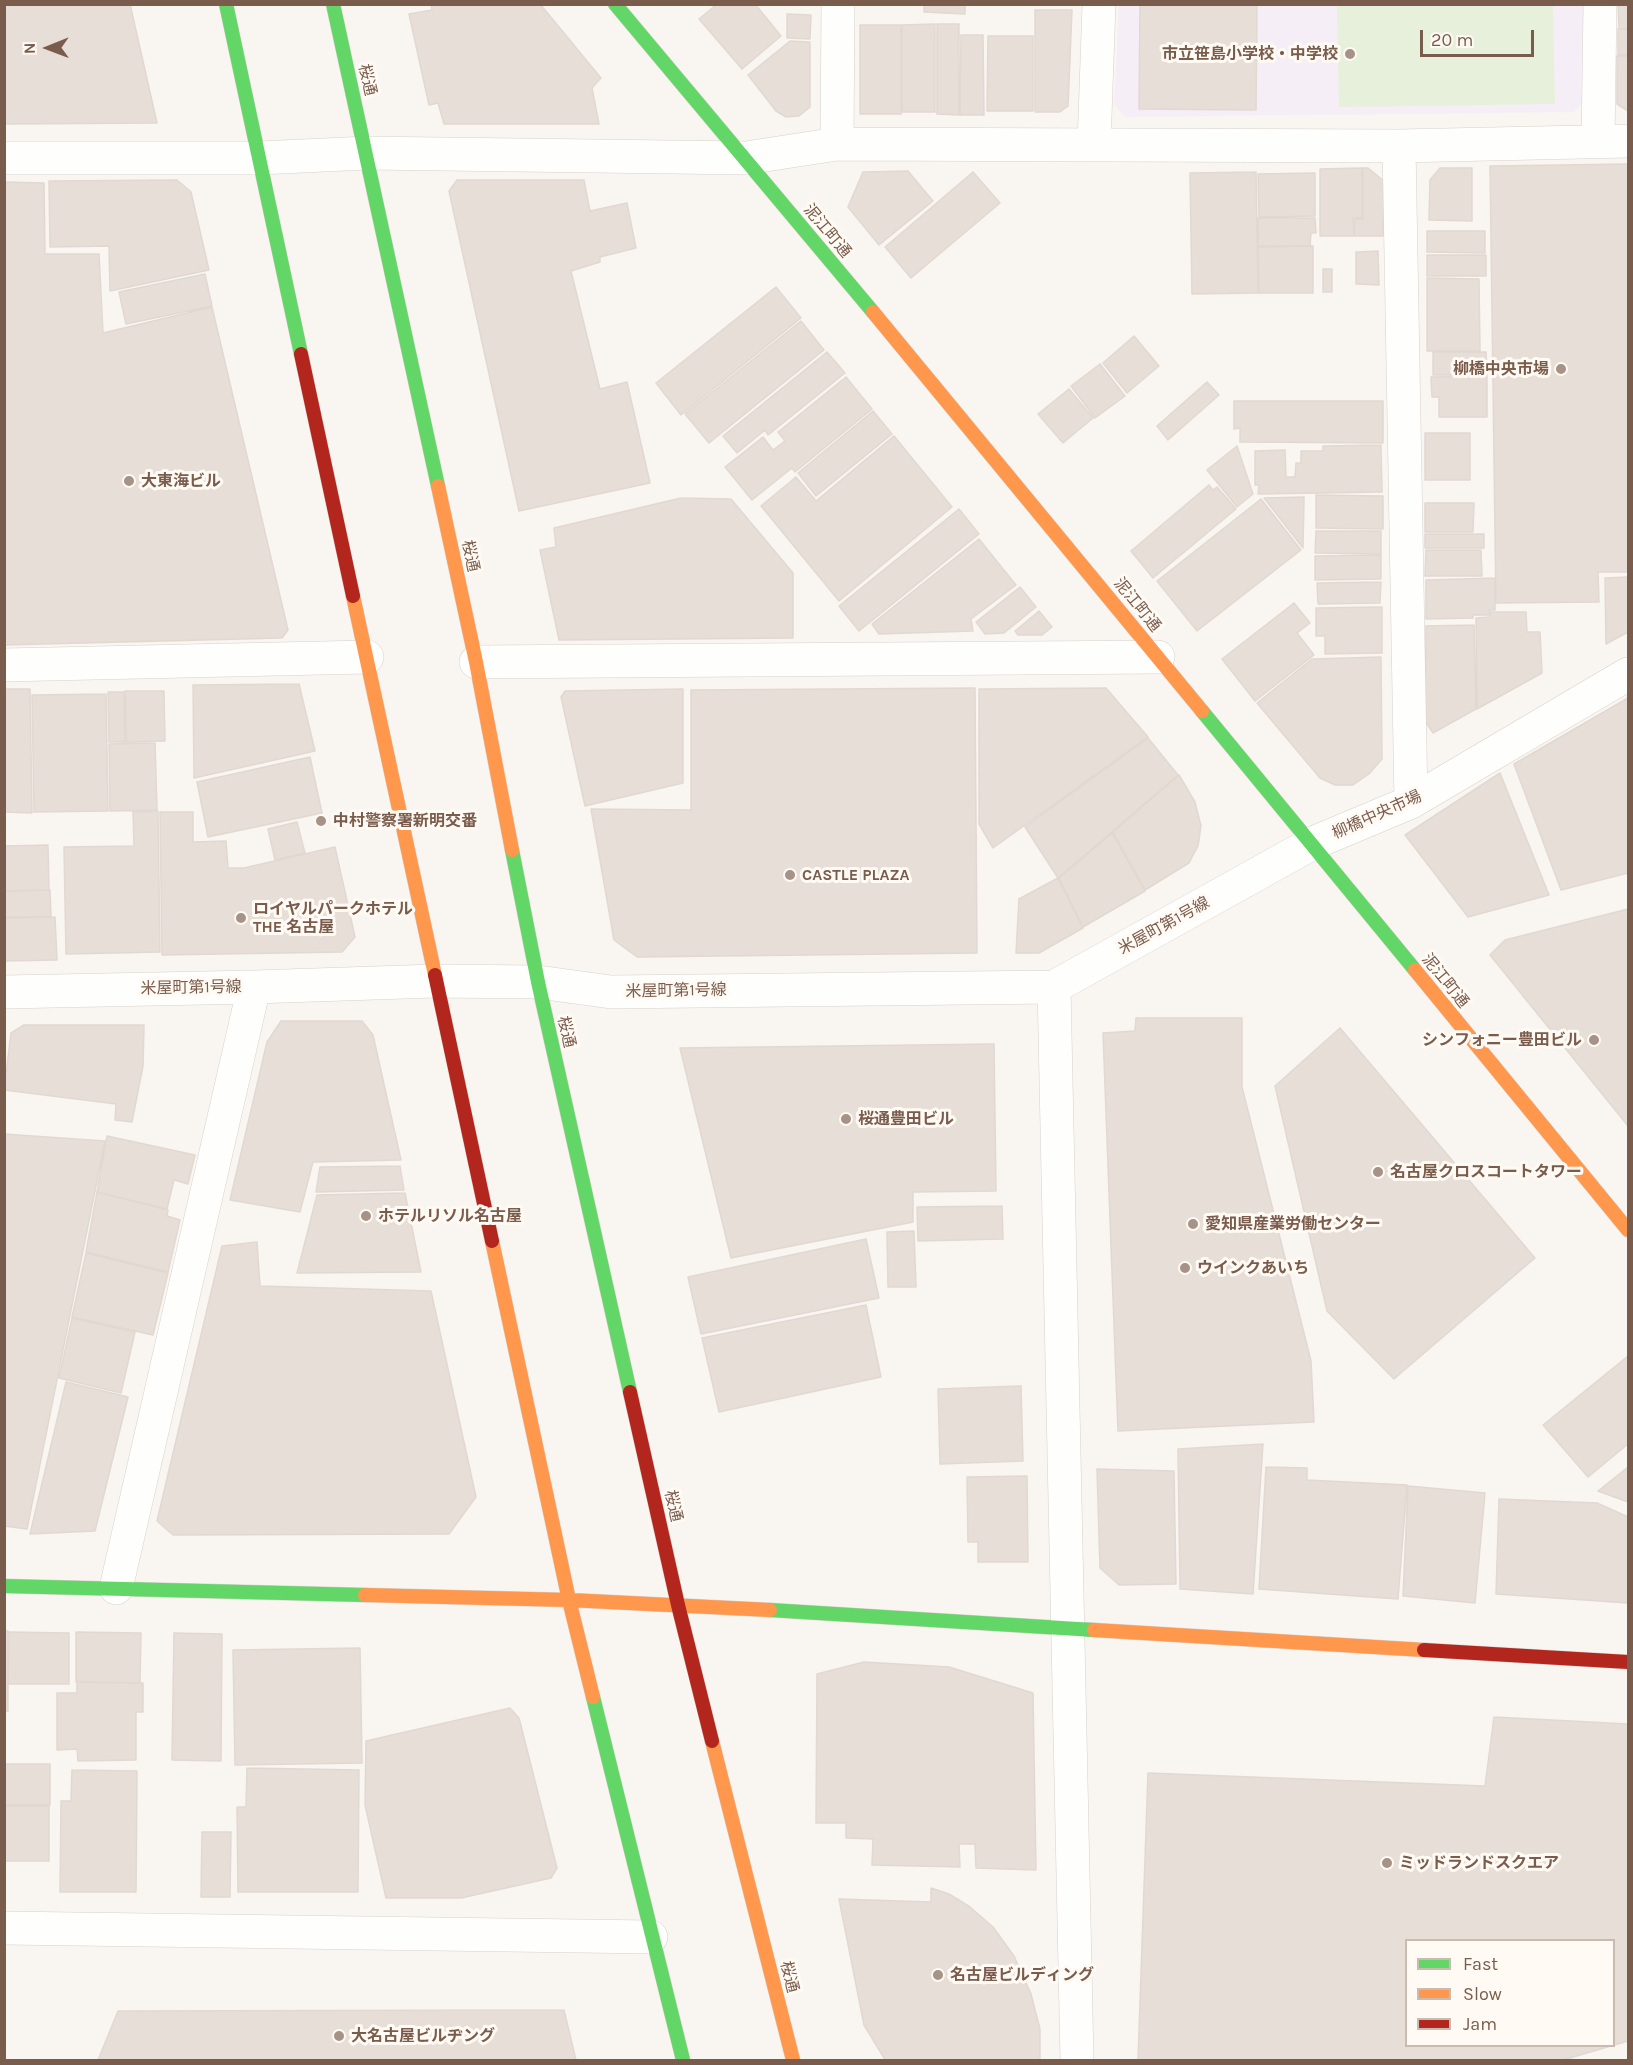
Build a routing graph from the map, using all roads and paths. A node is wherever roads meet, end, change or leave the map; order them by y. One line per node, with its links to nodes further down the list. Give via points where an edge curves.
1 (226, 4): 13 (main road)
2 (333, 4): 11 (main road, 桜通)
3 (615, 4): 14 (main road, 泥江町通)
4 (838, 4): 8 (street)
5 (1099, 4): 9 (street)
6 (1600, 4): 7 (street)
7 (1613, 142): 10 (street)
8 (837, 144): 9 (street); 14 (street)
9 (1094, 145): 10 (street)
10 (1399, 146): 20 (street)
11 (367, 153): 13 (street); 14 (street); 17 (main road, 桜通)
12 (4, 158): 13 (street)
13 (259, 158): 15 (main road)
14 (746, 158): 16 (main road, 泥江町通)
15 (367, 657): 18 (street); 22 (main road)
16 (1158, 657): 17 (street); 21 (main road, 泥江町通)
17 (476, 662): 23 (main road, 桜通)
18 (4, 665)
19 (1629, 674): 20 (street, 柳橋中央市場)
20 (1411, 802): 21 (street, 柳橋中央市場)
21 (1311, 844): 25 (street, 米屋町第1号線); 27 (main road, 泥江町通)
22 (435, 981): 23 (street, 米屋町第1号線); 24 (street, 米屋町第1号線); 30 (main road)
23 (538, 982): 25 (street, 米屋町第1号線, via 611,992); 31 (main road, 桜通)
24 (254, 987): 26 (street, 米屋町第1号線); 29 (street)
25 (1054, 987): 32 (street)
26 (4, 992)
27 (1629, 1230)
28 (4, 1586): 29 (main road)
29 (116, 1588): 30 (main road)
30 (569, 1600): 31 (main road); 35 (main road)
31 (678, 1605): 32 (main road); 37 (main road, 桜通)
32 (1068, 1628): 33 (main road); 38 (street)
33 (1629, 1662)
34 (4, 1928): 35 (street)
35 (651, 1937): 36 (main road)
36 (683, 2061)
37 (792, 2061)
38 (1077, 2061)

